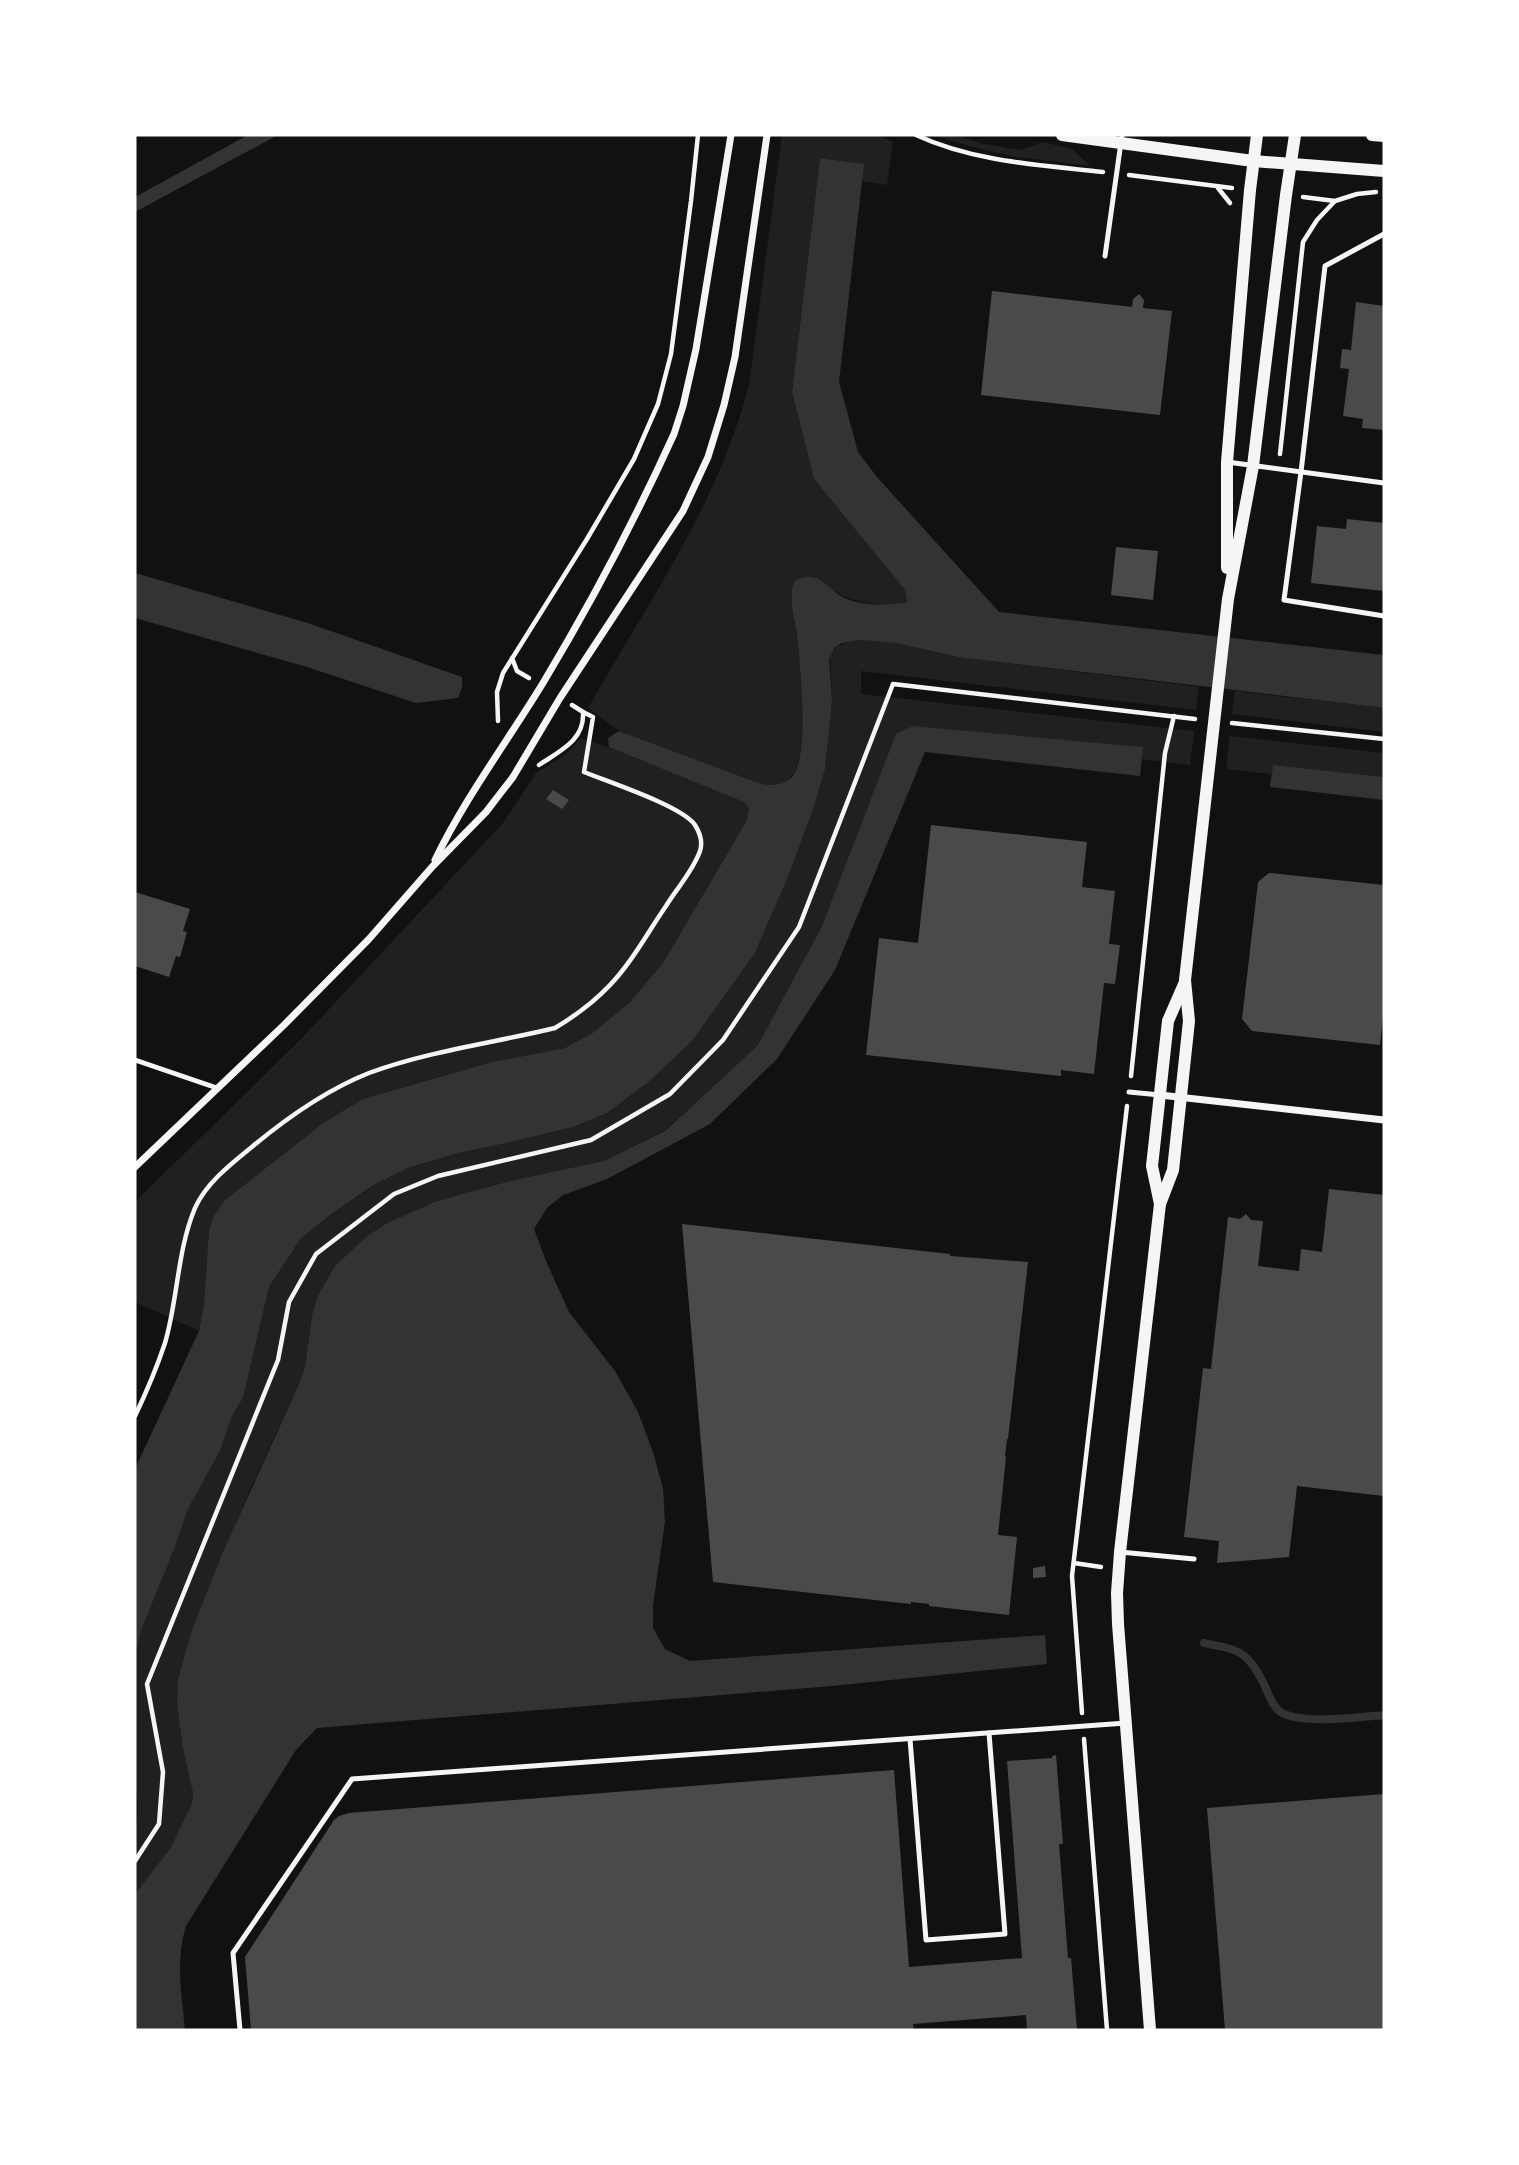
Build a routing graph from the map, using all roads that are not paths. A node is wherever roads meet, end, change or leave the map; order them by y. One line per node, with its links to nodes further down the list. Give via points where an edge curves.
1 (731, 135): 20 (street, via 696,349 674,434 592,601 453,824)
2 (767, 135): 20 (street, via 735,357 703,468 683,511 513,777)
3 (1062, 135): 8 (street)
4 (1257, 135): 9 (street)
5 (1295, 135): 10 (street)
6 (1372, 135): 7 (street)
7 (1384, 136)
8 (1122, 139): 9 (street); 13 (lane)
9 (1253, 161): 10 (street); 14 (street)
10 (1292, 164): 11 (street); 15 (street)
11 (1384, 171)
12 (1384, 234): 16 (lane, via 1325,266)
13 (1105, 256)
14 (1227, 462): 15 (lane); 18 (street)
15 (1252, 466): 16 (lane); 18 (street)
16 (1301, 472): 17 (lane); 19 (lane, via 1284,600)
17 (1384, 483)
18 (1228, 599): 21 (street)
19 (1384, 616)
20 (432, 867): 23 (street, via 369,939)
21 (1185, 980): 25 (street, via 1168,1021); 26 (street, via 1189,1021)
22 (135, 1060): 23 (lane)
23 (218, 1088): 28 (street)
24 (1129, 1092): 25 (lane)
25 (1160, 1095): 26 (street); 29 (street, via 1152,1166)
26 (1180, 1098): 27 (street); 29 (street, via 1173,1170)
27 (1384, 1120)
28 (135, 1167)
29 (1160, 1204): 30 (street)
30 (1120, 1552): 31 (lane); 32 (street, via 1118,1624)
31 (1194, 1559)
32 (1126, 1723): 33 (lane); 36 (street)
33 (989, 1733): 34 (lane); 34 (lane, via 1005,1934 926,1940)
34 (910, 1739): 35 (lane, via 352,1779 233,1953)
35 (240, 2030)
36 (1150, 2030)

